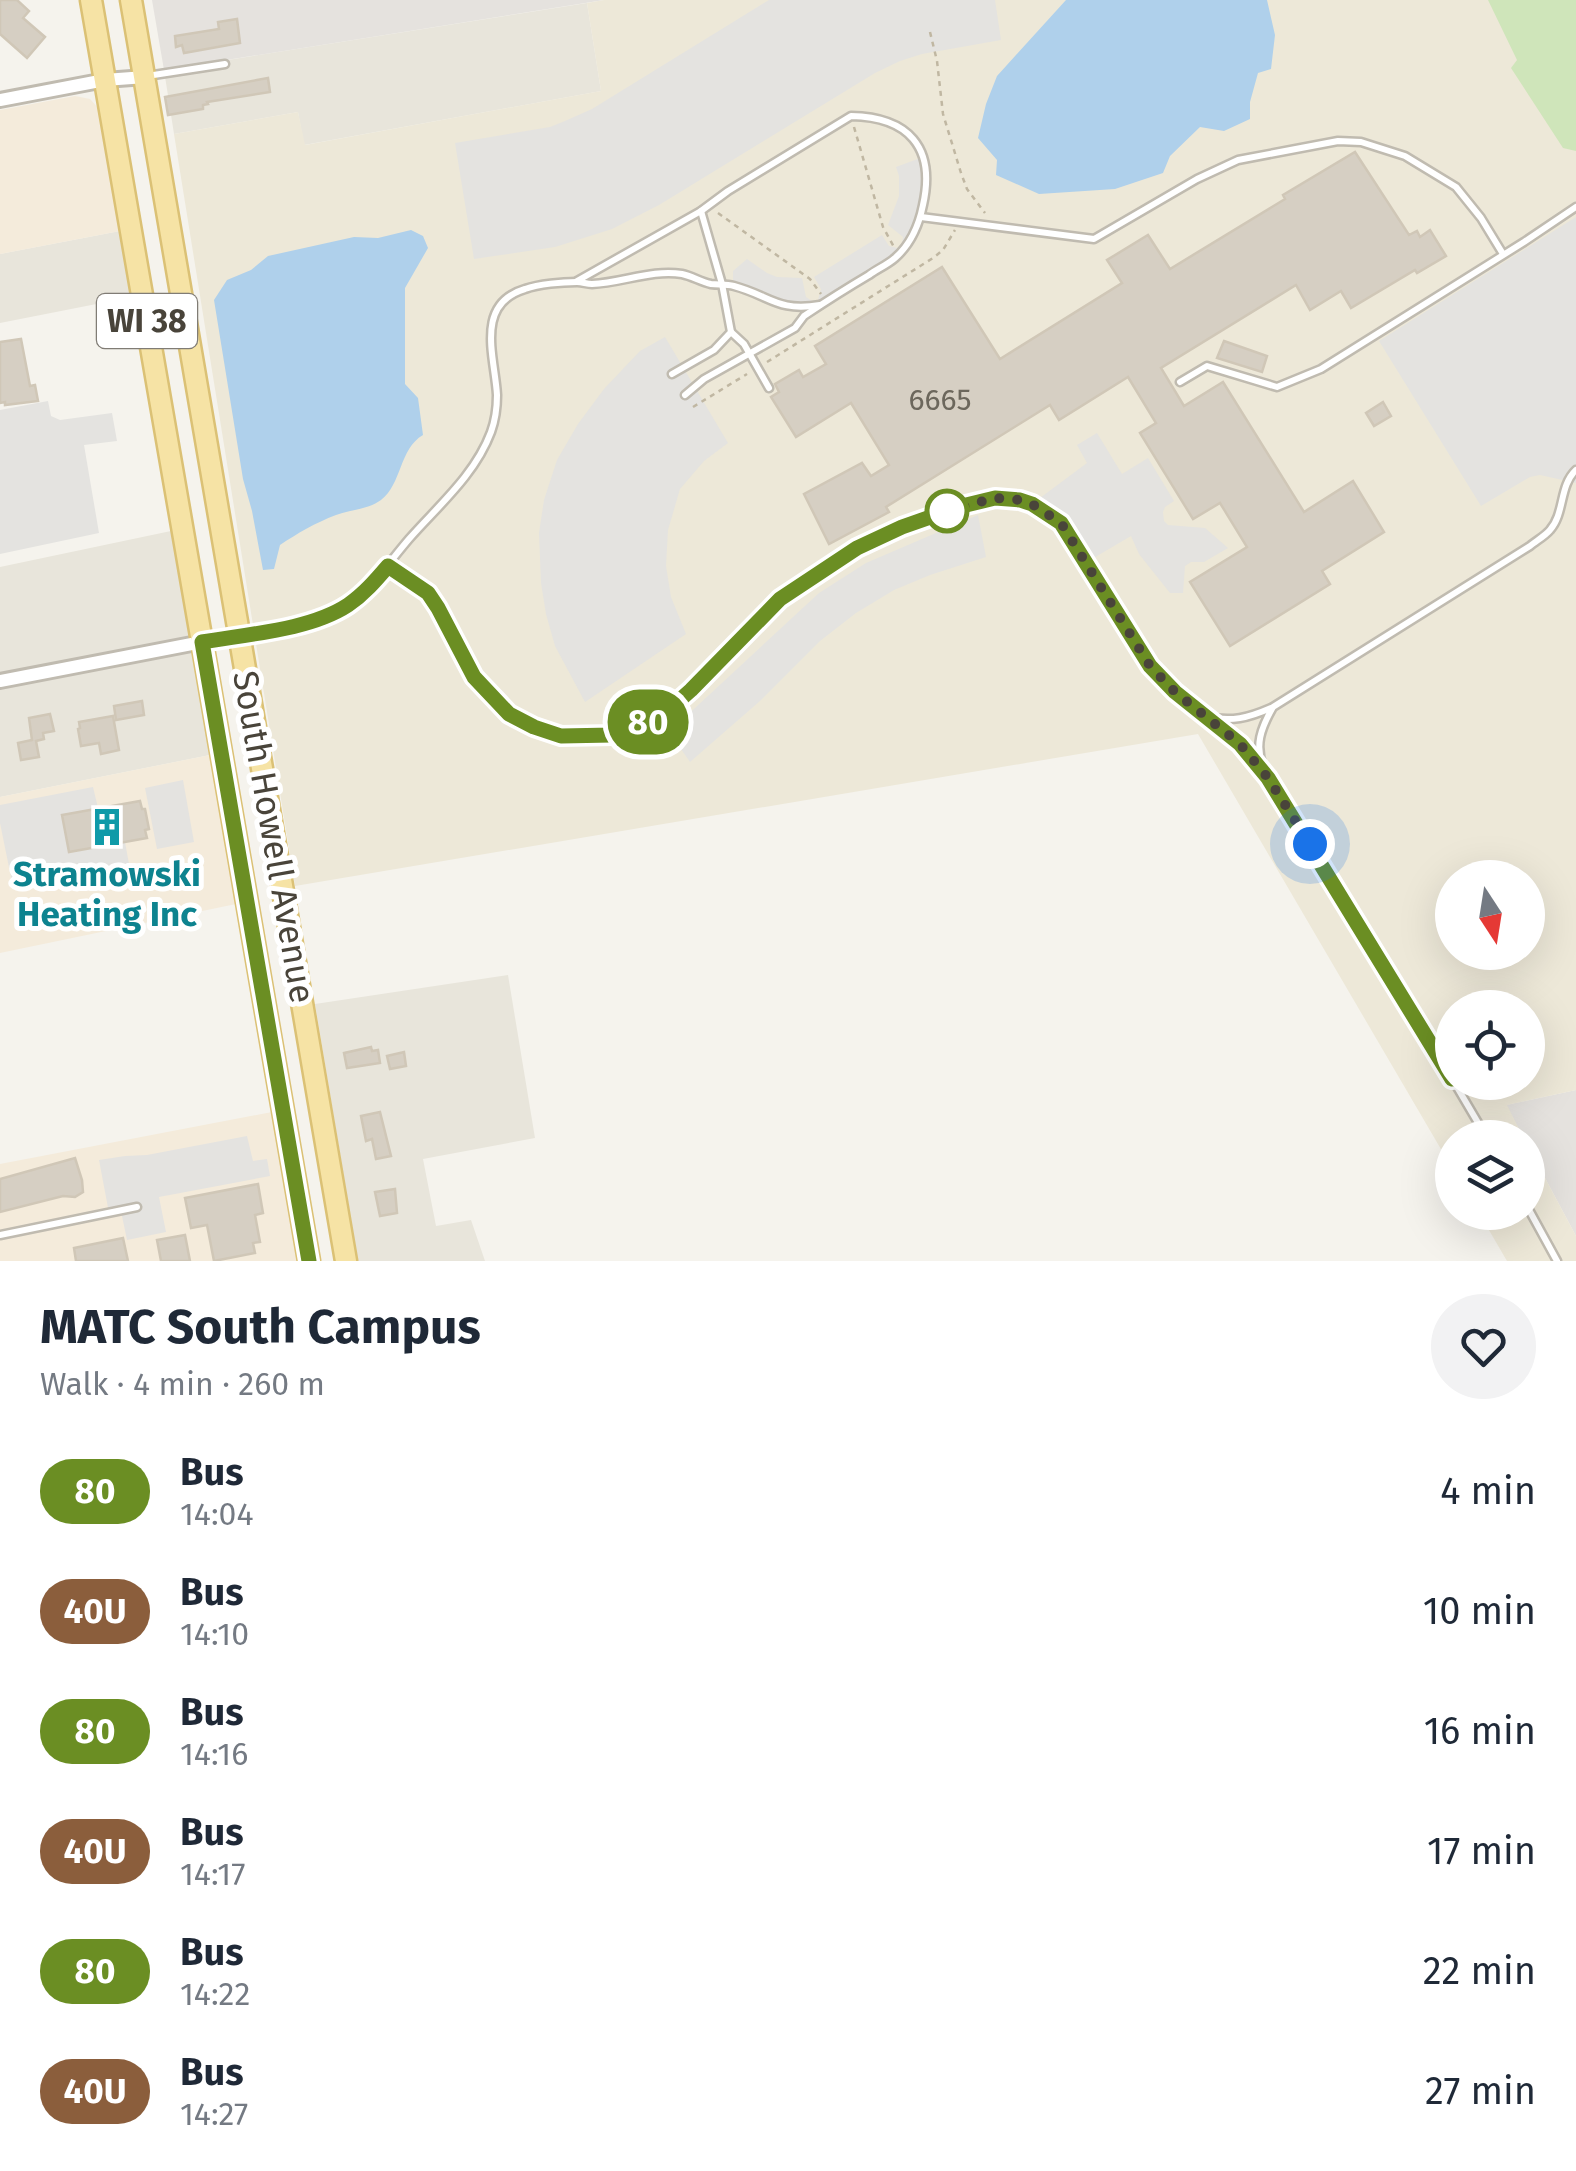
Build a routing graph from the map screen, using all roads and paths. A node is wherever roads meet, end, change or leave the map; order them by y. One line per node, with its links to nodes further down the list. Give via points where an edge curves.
1 (91, 0): 6 (main road, South Howell Avenue / WI 38)
2 (131, 0): 5 (main road, South Howell Avenue / WI 38)
3 (930, 32): 14 (path, via 961,173)
4 (225, 64): 5 (lane)
5 (145, 76): 6 (street); 33 (main road, South Howell Avenue / WI 38)
6 (105, 80): 7 (street); 34 (main road, South Howell Avenue / WI 38)
7 (0, 100)
8 (850, 116): 9 (lane); 12 (lane, via 888,120 913,138 926,162); 16 (path)
9 (712, 204): 11 (lane); 20 (path)
10 (1576, 206): 15 (lane)
11 (701, 211): 18 (lane); 19 (lane)
12 (921, 218): 13 (lane); 16 (lane)
13 (958, 221): 14 (lane); 17 (path, via 942,250)
14 (995, 226): 15 (lane, via 1094,238 1238,160 1361,142 1404,156 1456,187)
15 (1503, 254): 27 (lane, via 1321,369 1277,387 1207,366)
16 (895, 258): 17 (path); 20 (lane)
17 (895, 281): 22 (path)
18 (576, 282): 19 (lane, via 683,274); 32 (lane, via 524,289 499,308 490,335 496,410 485,446)
19 (722, 284): 21 (lane, via 784,306); 23 (lane)
20 (830, 300): 21 (lane); 22 (path)
21 (820, 305): 24 (lane, via 795,328)
22 (848, 310): 25 (path)
23 (731, 332): 24 (lane); 26 (lane)
24 (749, 353): 25 (lane); 29 (lane)
25 (757, 368): 28 (lane); 30 (path)
26 (672, 374)
27 (1180, 382)
28 (770, 388)
29 (685, 395)
30 (693, 407)
31 (1576, 470): 36 (lane, via 1566,479 1551,529 1530,546)
32 (388, 566): 33 (lane, via 330,615); 37 (lane, via 428,593 474,677 509,714 561,736 612,735 664,714 780,599 857,548 962,506 1020,500 1061,523 1150,666)
33 (240, 635): 34 (lane); 44 (main road, South Howell Avenue / WI 38)
34 (202, 642): 35 (street); 43 (main road, South Howell Avenue / WI 38)
35 (0, 681)
36 (1272, 707): 37 (lane, via 1242,720); 38 (lane, via 1258,754)
37 (1206, 717): 38 (lane)
38 (1268, 778): 39 (lane)
39 (1435, 1050)
40 (138, 1207): 42 (lane)
41 (1540, 1230): 45 (lane)
42 (0, 1235)
43 (310, 1261)
44 (346, 1261)
45 (1556, 1261)

